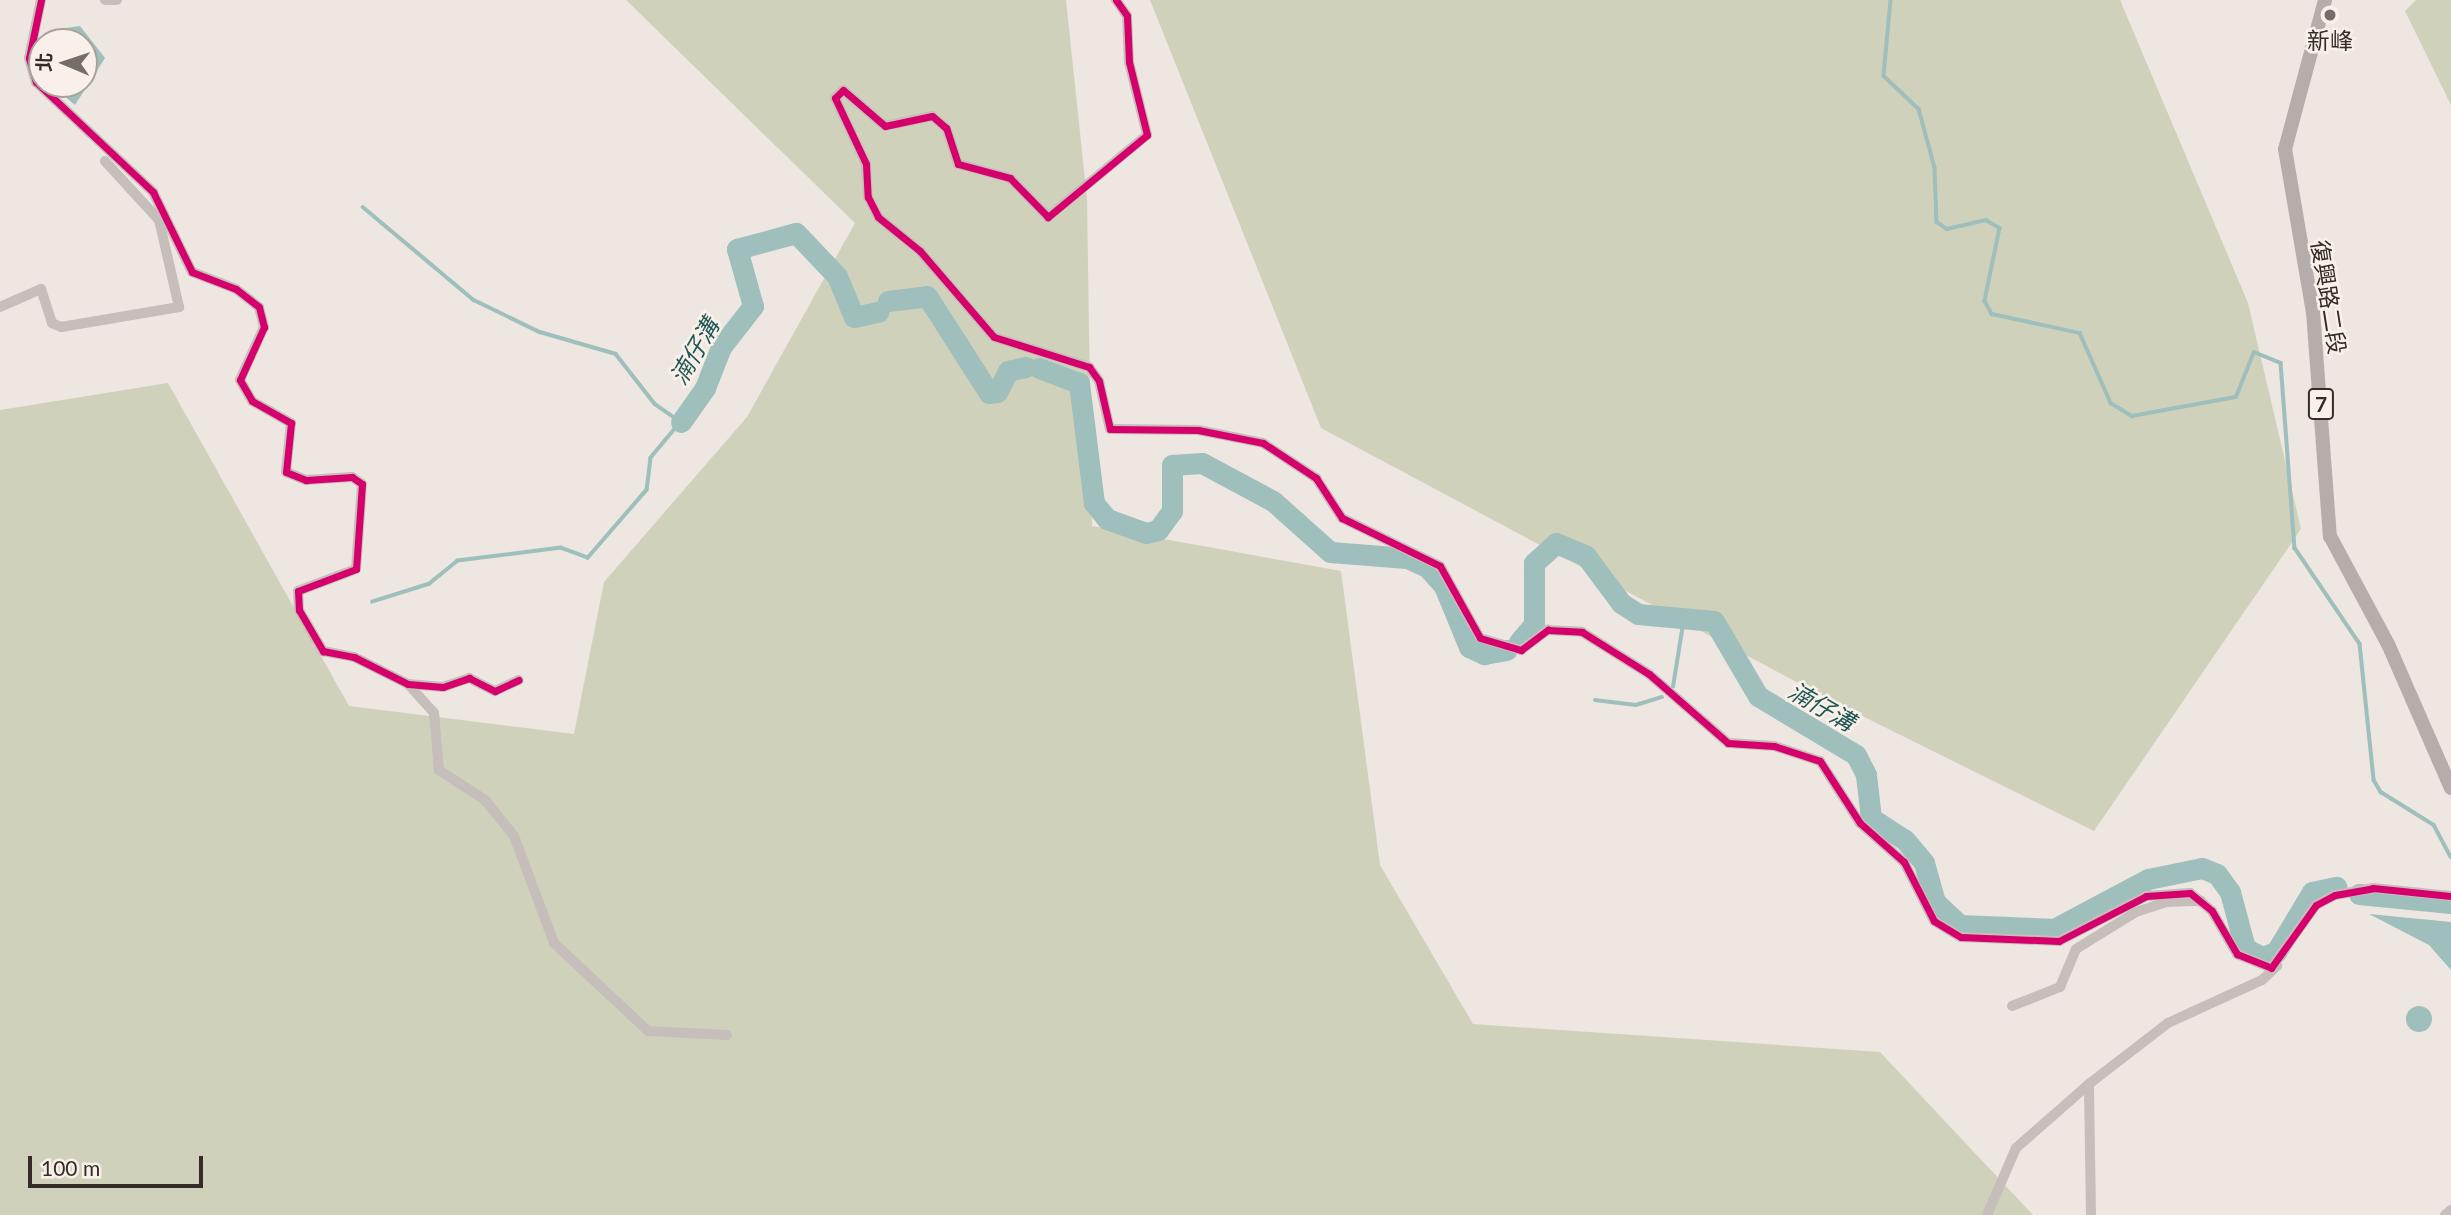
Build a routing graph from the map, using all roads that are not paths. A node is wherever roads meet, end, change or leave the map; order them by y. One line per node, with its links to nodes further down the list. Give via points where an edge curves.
1 (41, 0): 6 (street, via 32,28 31,69 46,95)
2 (105, 0): 3 (street)
3 (117, 0)
4 (1116, 0): 12 (street, via 1127,16 1129,62 1147,135 1048,217 1010,178 958,164 940,121 922,115 879,125 843,90 835,92 866,164 871,207 920,251 993,337 1089,367 1110,429 1198,430 1283,453 1316,478 1342,519 1440,566 1480,638 1521,650 1548,629 1582,632 1649,674 1728,743 1774,746 1820,761 1860,823 1905,862 1924,906 1944,930 1977,939 2059,940 2146,896 2190,893)
5 (2325, 0): 10 (main road, 復興路二段 / 7, via 2285,149 2312,312 2330,536 2388,644)
6 (87, 136): 7 (street, via 154,210 182,303 174,310 127,311 61,327 52,323 41,289); 9 (street, via 153,192 192,272 236,289 259,307 264,327 243,363 240,380 252,401 290,423 286,472 306,480 352,477 364,492 359,563 298,591 299,610 323,651 354,657)
7 (0, 307)
8 (519, 680): 9 (street, via 495,691 469,678 443,687)
9 (408, 684): 15 (street, via 434,713 439,770 485,800 514,836 554,943 648,1031)
10 (2451, 788)
11 (2451, 896): 13 (street, via 2373,888 2335,895 2316,905)
12 (2201, 901): 13 (street, via 2249,964); 14 (street, via 2166,902 2136,912 2076,949 2060,987)
13 (2278, 964): 16 (street, via 2262,980 2168,1023)
14 (2011, 1006)
15 (727, 1035)
16 (2089, 1084): 18 (street, via 2016,1148); 19 (street)
17 (2451, 1210): 20 (street)
18 (1987, 1215)
19 (2091, 1215)
20 (2445, 1215)

